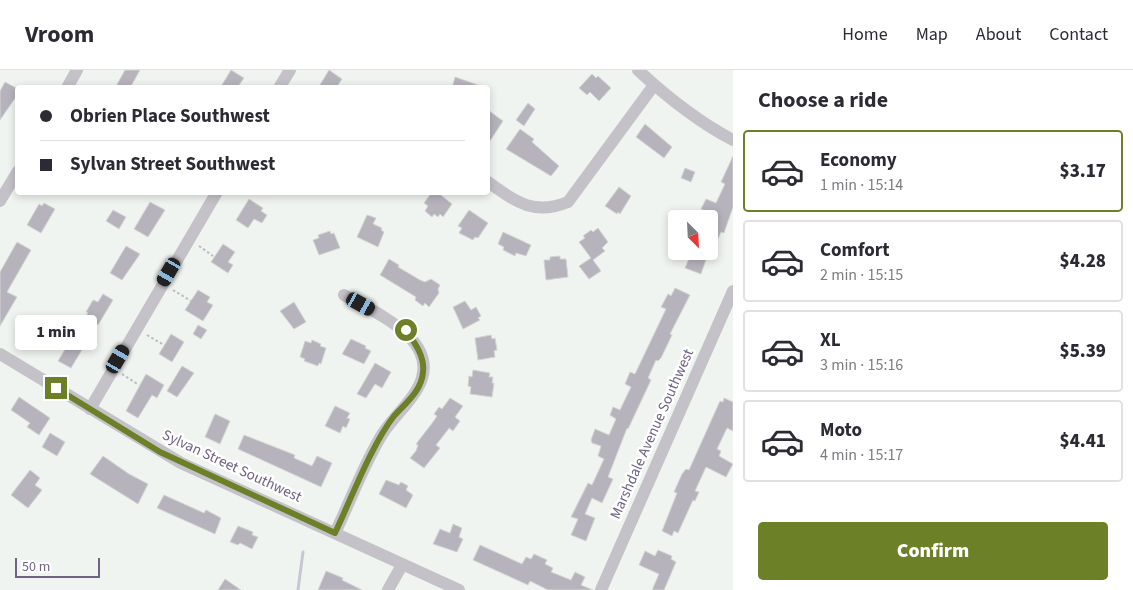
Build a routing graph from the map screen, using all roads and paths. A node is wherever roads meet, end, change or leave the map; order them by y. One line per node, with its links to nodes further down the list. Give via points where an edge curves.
1 (77, 70): 4 (street)
2 (290, 70): 5 (street)
3 (638, 70): 6 (street)
4 (69, 85)
5 (281, 85)
6 (654, 85): 7 (street, via 696,119); 9 (street, via 568,202 552,209 534,208)
7 (733, 140)
8 (15, 176): 11 (street)
9 (490, 183)
10 (214, 195): 12 (street)
11 (0, 201)
12 (189, 239): 13 (path); 14 (street)
13 (214, 256)
14 (162, 284): 17 (path); 18 (street)
15 (733, 291): 28 (street, Marshdale Avenue Southwest)
16 (344, 295): 24 (street, via 406,330 417,346 423,372 416,392 381,436)
17 (191, 300)
18 (136, 328): 19 (path); 21 (street)
19 (164, 345)
20 (0, 354): 23 (street, Sylvan Street Southwest)
21 (113, 368): 22 (path); 23 (street)
22 (139, 385)
23 (90, 409): 24 (street, Sylvan Street Southwest, via 181,463)
24 (335, 533): 25 (street, Sylvan Street Southwest)
25 (402, 565): 26 (street); 27 (street, Sylvan Street Southwest)
26 (388, 590)
27 (460, 590)
28 (601, 590)

